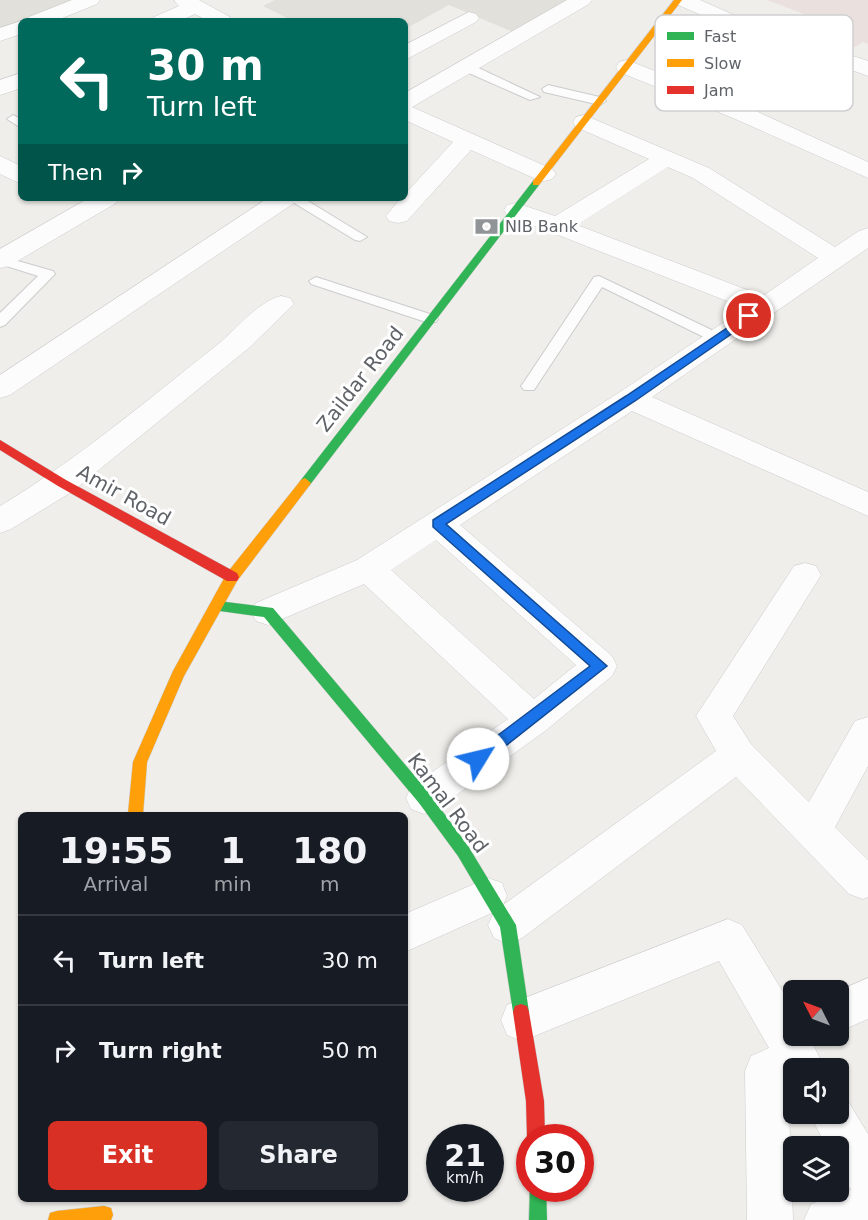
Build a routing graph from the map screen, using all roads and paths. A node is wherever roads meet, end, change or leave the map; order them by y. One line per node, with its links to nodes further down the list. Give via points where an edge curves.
1 (90, 0): 7 (street)
2 (582, 0): 16 (street)
3 (680, 0): 5 (main road, Zaildar Road); 6 (street)
4 (189, 2): 8 (street); 9 (street)
5 (668, 15)
6 (716, 15)
7 (44, 18)
8 (165, 18)
9 (218, 18)
10 (469, 18): 14 (street)
11 (18, 28): 13 (street)
12 (655, 32): 17 (main road, Zaildar Road)
13 (0, 35)
14 (408, 52)
15 (853, 63): 18 (street)
16 (466, 67): 23 (lane); 25 (street)
17 (627, 67): 19 (street); 24 (main road, Zaildar Road)
18 (868, 69)
19 (655, 78)
20 (18, 81): 21 (street)
21 (0, 88)
22 (548, 89): 24 (lane)
23 (534, 96)
24 (600, 101): 28 (main road, Zaildar Road)
25 (408, 110)
26 (736, 111): 32 (street)
27 (408, 112): 29 (street)
28 (584, 122): 30 (street); 33 (main road, Zaildar Road)
29 (466, 140): 33 (street); 39 (street)
30 (667, 158): 40 (street); 43 (street, via 700,173)
31 (0, 163): 34 (street)
32 (868, 171)
33 (544, 174): 38 (main road, Zaildar Road)
34 (18, 175)
35 (103, 201): 44 (street)
36 (280, 201): 52 (street)
37 (298, 201): 42 (lane)
38 (516, 210): 40 (street); 48 (main road, Zaildar Road)
39 (398, 216)
40 (557, 226): 47 (street)
41 (868, 236): 43 (street)
42 (360, 237)
43 (834, 257): 47 (street)
44 (1, 260): 49 (lane, via 48,274)
45 (316, 281): 48 (lane)
46 (281, 304): 55 (street)
47 (765, 306): 50 (street)
48 (432, 319): 61 (main road, Zaildar Road)
49 (0, 322)
50 (717, 338): 51 (lane, via 599,280); 53 (street)
51 (529, 386)
52 (0, 388)
53 (630, 399): 56 (street); 58 (street)
54 (0, 444): 55 (main road, Amir Road)
55 (62, 483): 57 (street); 61 (main road, Amir Road)
56 (868, 505)
57 (0, 521)
58 (437, 523): 59 (street); 64 (street, via 600,666)
59 (368, 569): 63 (street); 64 (street)
60 (806, 575): 66 (street, via 714,716)
61 (232, 577): 62 (main road, Zaildar Road)
62 (218, 606): 63 (main road); 68 (main road, Zaildar Road, via 178,675 140,762)
63 (268, 612): 67 (main road, Kamal Road)
64 (533, 720): 67 (street)
65 (868, 732): 69 (street)
66 (738, 754): 69 (street); 71 (street)
67 (424, 798): 71 (main road, Kamal Road, via 463,851)
68 (135, 812)
69 (813, 830): 70 (street)
70 (862, 881)
71 (498, 911): 72 (street); 75 (main road, Kamal Road)
72 (408, 932)
73 (868, 998): 74 (street)
74 (849, 1007)
75 (522, 1020): 76 (street, via 728,938); 77 (main road, Kamal Road)
76 (796, 1050): 86 (street, via 766,1071)
77 (536, 1124)
78 (837, 1124): 79 (street)
79 (868, 1176)
80 (105, 1202): 83 (main road)
81 (537, 1202): 85 (main road)
82 (868, 1208): 87 (street)
83 (104, 1218): 84 (main road)
84 (57, 1220)
85 (538, 1220)
86 (770, 1220)
87 (827, 1220)

